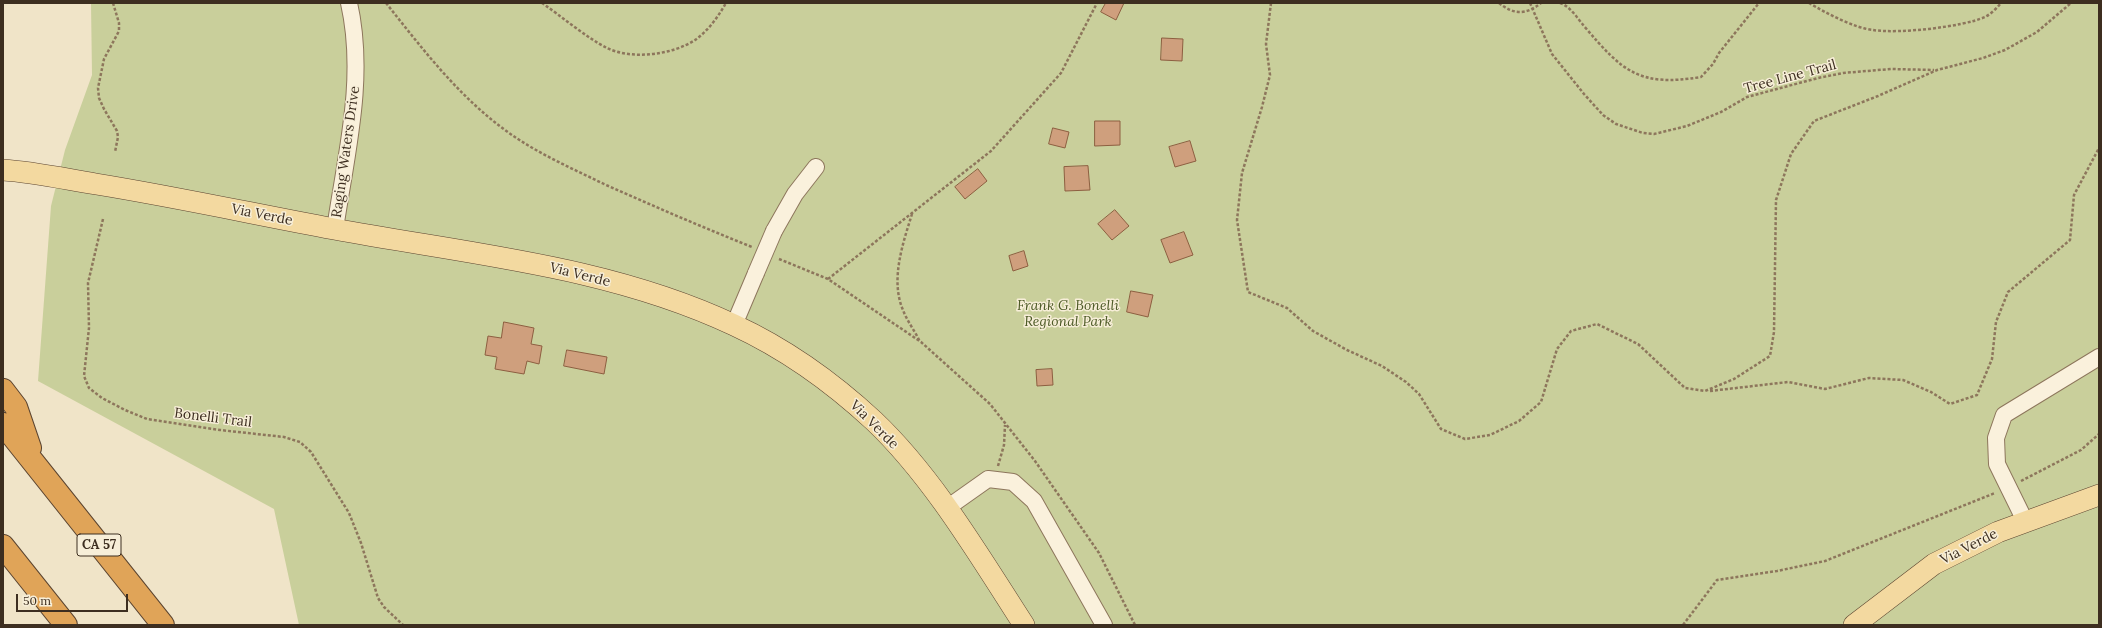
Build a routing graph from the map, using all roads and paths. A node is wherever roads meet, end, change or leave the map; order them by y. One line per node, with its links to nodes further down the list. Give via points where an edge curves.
1 (113, 3): 19 (path, via 119,30 104,59 98,88 104,109 118,131)
2 (348, 3): 24 (street, Raging Waters Drive, via 354,39 356,77)
3 (386, 3): 25 (path, via 454,85 502,128 536,151 663,210)
4 (542, 3): 5 (path, via 607,48 624,54 640,55 660,53 695,40 718,16)
5 (726, 3)
6 (1097, 3): 22 (path, via 1061,74 991,151)
7 (1271, 3): 32 (path, via 1266,44 1270,75 1242,173 1237,220 1248,292 1287,308 1313,331 1382,366 1406,382 1419,394 1441,429 1465,439 1490,434 1519,421 1542,402 1557,349 1571,331 1597,324 1638,344 1685,388)
8 (1499, 3): 16 (path, via 1509,11)
9 (1530, 3): 16 (path, Tree Line Trail)
10 (1541, 3): 16 (path)
11 (1560, 3): 12 (path, via 1575,15 1613,58 1629,71 1653,80 1701,78)
12 (1759, 3)
13 (1809, 3): 14 (path, via 1873,30 1911,30 1957,25 1987,16)
14 (2001, 3)
15 (2071, 3): 17 (path, via 2022,42 1984,58)
16 (1532, 10): 17 (path, Tree Line Trail, via 1552,54 1584,94 1603,115 1616,124 1643,133 1654,134 1687,126 1702,121 1747,97 1818,78 1891,69)
17 (1937, 70): 32 (path, via 1814,121 1791,154 1776,200 1774,332 1770,356 1734,379)
18 (2099, 148): 32 (path, via 2074,195 2070,240 2008,292 1996,322 1992,359 1978,395 1950,404 1931,392 1903,380 1869,378 1825,389 1788,382)
19 (115, 152)
20 (816, 167): 28 (street, bridge, via 795,194 774,231)
21 (3, 170): 24 (main road, Via Verde, via 121,188)
22 (912, 213): 27 (path); 29 (path, via 900,259 898,282 902,309)
23 (103, 219): 45 (path, Bonelli Trail, via 88,283 84,376 89,388 107,401 147,419 284,437 300,442 311,452 349,513 378,598)
24 (335, 229): 28 (main road, Via Verde, via 564,270 655,294)
25 (756, 249)
26 (778, 258): 27 (path)
27 (828, 279): 29 (path)
28 (734, 324): 40 (main road, Via Verde, via 780,349 828,381 876,423)
29 (921, 342): 34 (path, via 990,404)
30 (2099, 357): 38 (street, via 2004,415 1996,438 1997,464)
31 (3, 390): 36 (highway, via 16,408)
32 (1705, 391)
33 (3, 424): 36 (highway, CA 57)
34 (1005, 425): 37 (path, via 1000,463); 48 (path, via 1035,461 1099,553)
35 (2099, 434): 38 (path, via 2081,450)
36 (35, 465): 44 (highway, CA 57)
37 (988, 479): 40 (street); 47 (street, via 1013,482 1034,501)
38 (2007, 488): 41 (street); 49 (path, via 1825,561 1717,580)
39 (2099, 495): 41 (main road, Via Verde)
40 (947, 508): 46 (main road, Via Verde)
41 (2025, 521): 50 (main road, Via Verde, via 1934,564)
42 (3, 546): 43 (highway)
43 (66, 625)
44 (163, 625)
45 (403, 625)
46 (1024, 625)
47 (1104, 625)
48 (1135, 625)
49 (1683, 625)
50 (1854, 625)

